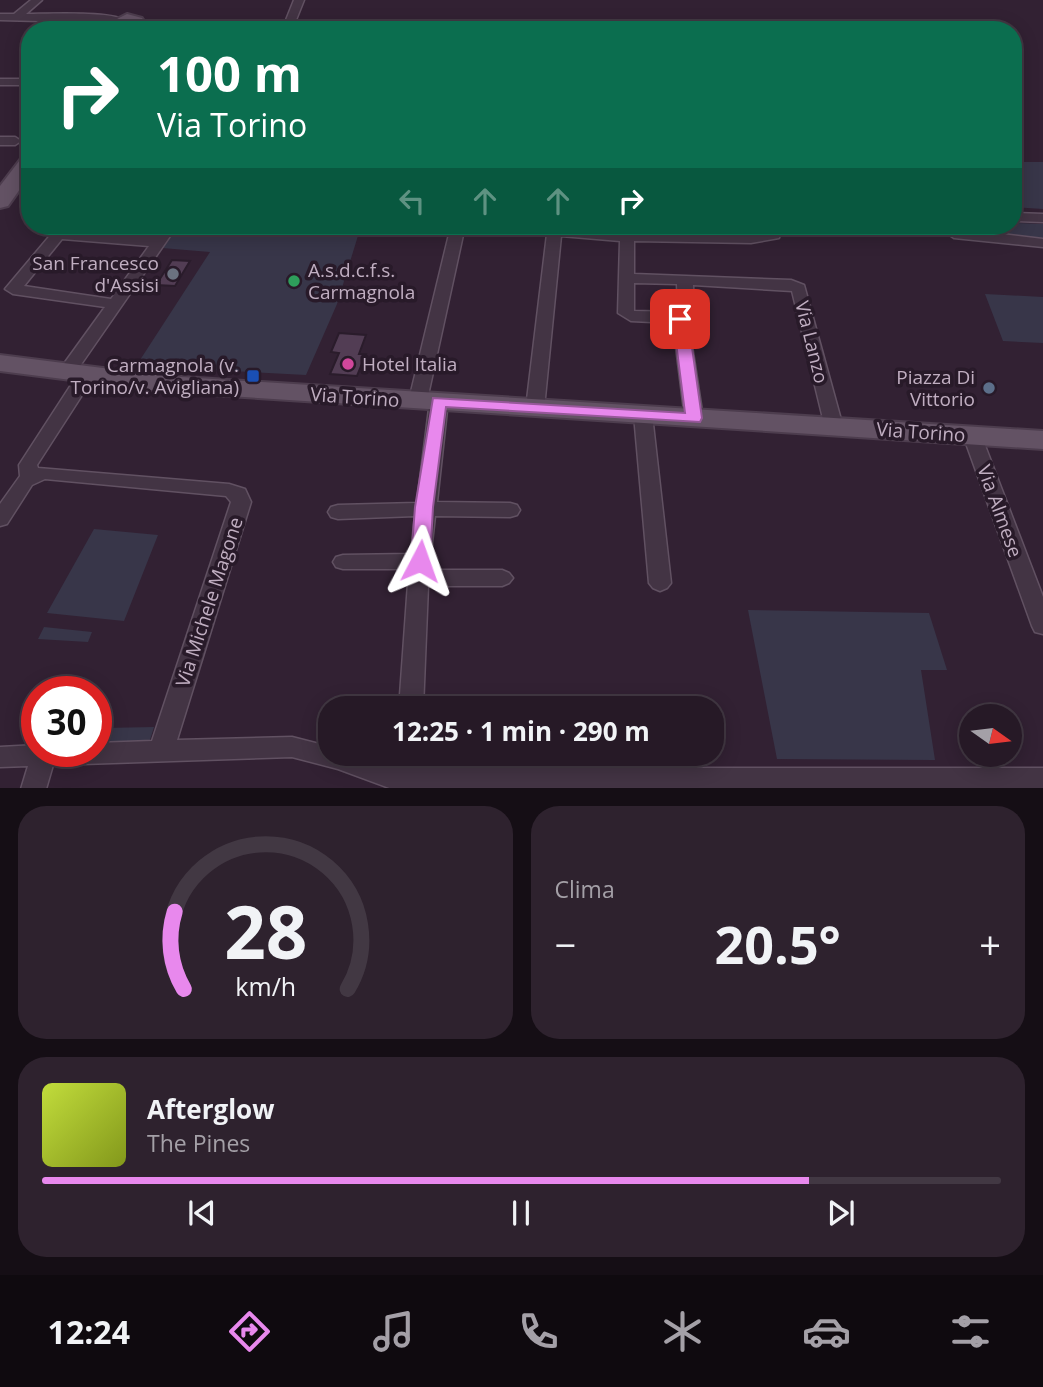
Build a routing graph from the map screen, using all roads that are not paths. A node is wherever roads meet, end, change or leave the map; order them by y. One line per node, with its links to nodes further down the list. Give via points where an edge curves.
1 (37, 0): 4 (street)
2 (299, 0): 6 (street)
3 (0, 17): 4 (street)
4 (17, 18): 5 (street)
5 (126, 21)
6 (290, 21)
7 (0, 82): 8 (street)
8 (21, 82)
9 (0, 141): 10 (street)
10 (15, 141)
11 (21, 170): 12 (main road)
12 (4, 190)
13 (1022, 217): 14 (street)
14 (1043, 218)
15 (58, 235): 28 (street, via 13,289)
16 (102, 235): 24 (street)
17 (164, 235): 24 (street)
18 (457, 235): 33 (street)
19 (554, 235): 34 (street)
20 (598, 235): 23 (street)
21 (677, 235): 23 (street)
22 (964, 235): 25 (street)
23 (627, 237): 26 (street)
24 (159, 242): 28 (street)
25 (1043, 243)
26 (627, 278): 27 (street); 29 (street, via 626,313)
27 (685, 280): 29 (street, via 685,313); 37 (street, Via Lanzo, via 799,288)
28 (115, 304): 32 (street)
29 (680, 319): 36 (street)
30 (0, 363): 32 (main road, Via Torino)
31 (0, 373): 32 (main road, Via Torino)
32 (66, 373): 33 (main road, Via Torino); 40 (street, via 28,465)
33 (429, 401): 34 (main road, Via Torino); 41 (street)
34 (536, 408): 35 (main road, Via Torino)
35 (643, 415): 36 (main road, Via Torino); 48 (street)
36 (694, 418): 37 (main road, Via Torino)
37 (834, 427): 38 (main road, Via Torino)
38 (972, 435): 39 (main road, Via Torino); 49 (street, Via Almese)
39 (1043, 440)
40 (30, 477): 44 (street); 51 (street, Via Michele Magone, via 51,474 238,494 241,502)
41 (424, 509): 42 (street); 43 (street); 46 (street)
42 (510, 510)
43 (338, 512)
44 (0, 519)
45 (343, 562): 46 (street)
46 (419, 569): 47 (street); 50 (street)
47 (502, 578)
48 (660, 583)
49 (1043, 626)
50 (412, 696)
51 (161, 751): 52 (street); 58 (street, via 292,747)
52 (112, 753)
53 (0, 757): 54 (street)
54 (21, 757)
55 (410, 766): 58 (street)
56 (40, 767): 59 (street)
57 (1043, 779): 58 (street)
58 (410, 784)
59 (33, 788)

